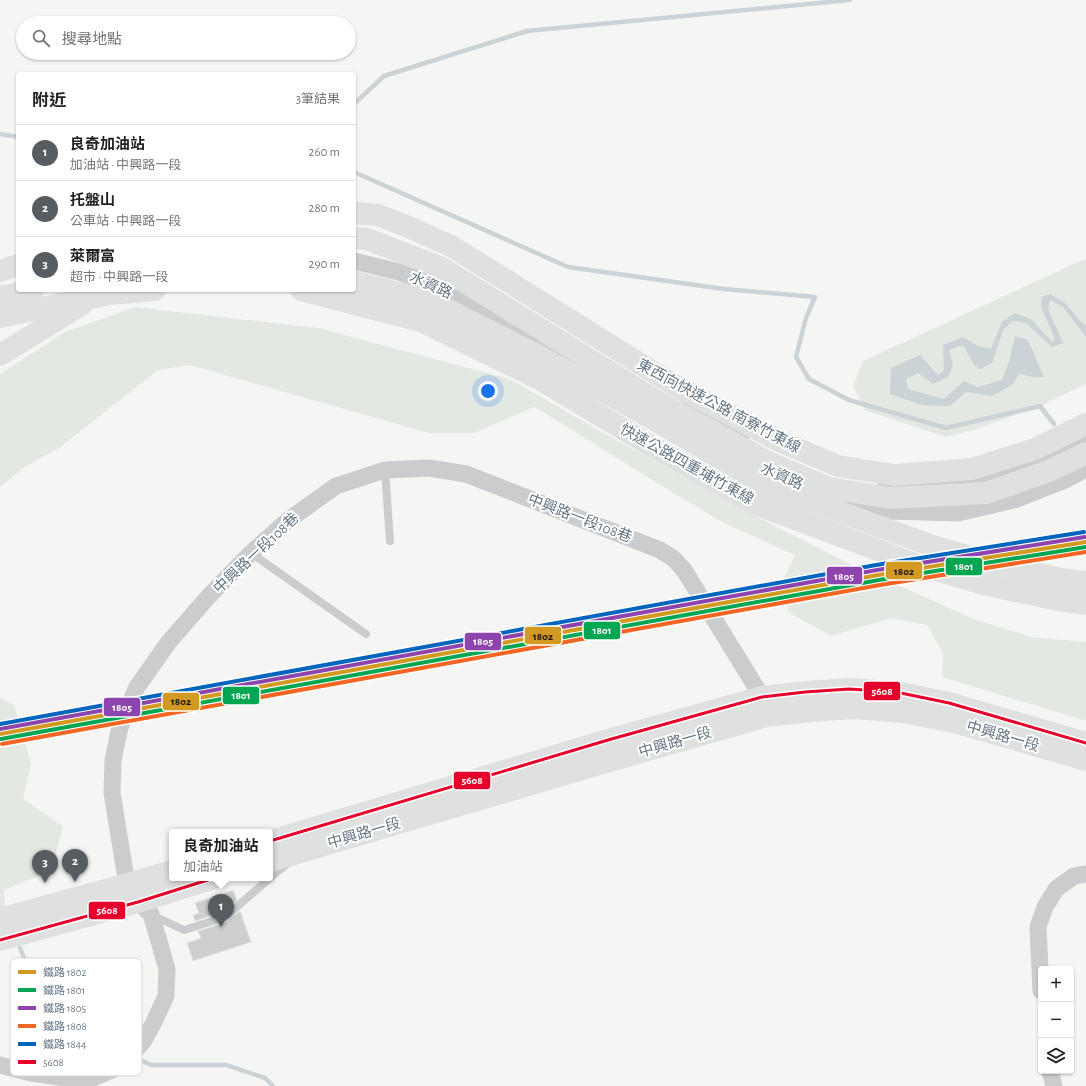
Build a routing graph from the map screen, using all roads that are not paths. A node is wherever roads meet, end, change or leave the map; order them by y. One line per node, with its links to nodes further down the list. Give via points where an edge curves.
1 (356, 213): 17 (main road, 東西向快速公路 南寮竹東線, via 378,216 451,246 674,385 777,440 838,466 894,475 972,469 1035,448)
2 (356, 238): 19 (main road, 東西向快速公路 南寮竹東線, via 367,239 442,268 660,403 766,461 829,488 890,498 986,493 1049,471)
3 (356, 262): 15 (street, 水資路, via 399,272 436,285)
4 (16, 266): 5 (main road)
5 (0, 271)
6 (16, 278): 7 (street)
7 (0, 282)
8 (356, 282): 24 (main road, 快速公路四重埔竹東線, via 428,300 541,357 766,484 930,545 991,563)
9 (24, 292): 13 (main road)
10 (98, 292): 16 (main road)
11 (132, 292): 14 (main road, via 109,294)
12 (309, 292): 25 (main road, 快速公路四重埔竹東線, via 421,321 541,380 753,503 915,564 982,584)
13 (0, 297)
14 (0, 317)
15 (503, 322): 18 (street, 水資路, via 781,450 846,477 891,485 978,481 1041,459); 20 (street, 水資路, via 657,412 763,469 840,501 888,511 958,513 1014,500)
16 (0, 355)
17 (1086, 424)
18 (1086, 436)
19 (1086, 453)
20 (1086, 469)
21 (385, 470): 22 (lane); 23 (street, 中興路一段108巷, via 336,486 287,521); 27 (street, 中興路一段108巷, via 429,468 466,474 660,550 674,559 684,570)
22 (390, 542)
23 (251, 553): 26 (lane); 38 (street, 中興路一段108巷, via 168,643 137,687 120,727 113,760 112,793)
24 (1086, 582)
25 (1086, 604)
26 (366, 634)
27 (762, 697): 28 (main road, 中興路一段, via 849,689 896,692 949,703); 30 (main road, 中興路一段)
28 (1086, 742)
29 (1086, 760): 31 (main road, 中興路一段, via 954,722 902,712 854,708 767,716)
30 (273, 840)
31 (300, 852): 32 (main road, 中興路一段); 35 (lane)
32 (273, 860)
33 (169, 873): 38 (main road)
34 (1086, 874): 41 (street, via 1074,876 1056,889 1045,907 1038,927)
35 (273, 875)
36 (204, 881): 38 (main road)
37 (267, 881): 38 (lane, via 225,917 184,930)
38 (139, 900): 39 (main road); 40 (main road); 42 (street, 中興路一段108巷, via 167,969 166,996)
39 (0, 919)
40 (0, 940)
41 (1040, 966)
42 (142, 1043)
43 (0, 1065): 44 (street)
44 (10, 1068)
45 (1051, 1074): 49 (street)
46 (51, 1076): 48 (street)
47 (102, 1076): 48 (street, 中興路一段108巷)
48 (92, 1082)
49 (1054, 1086)

